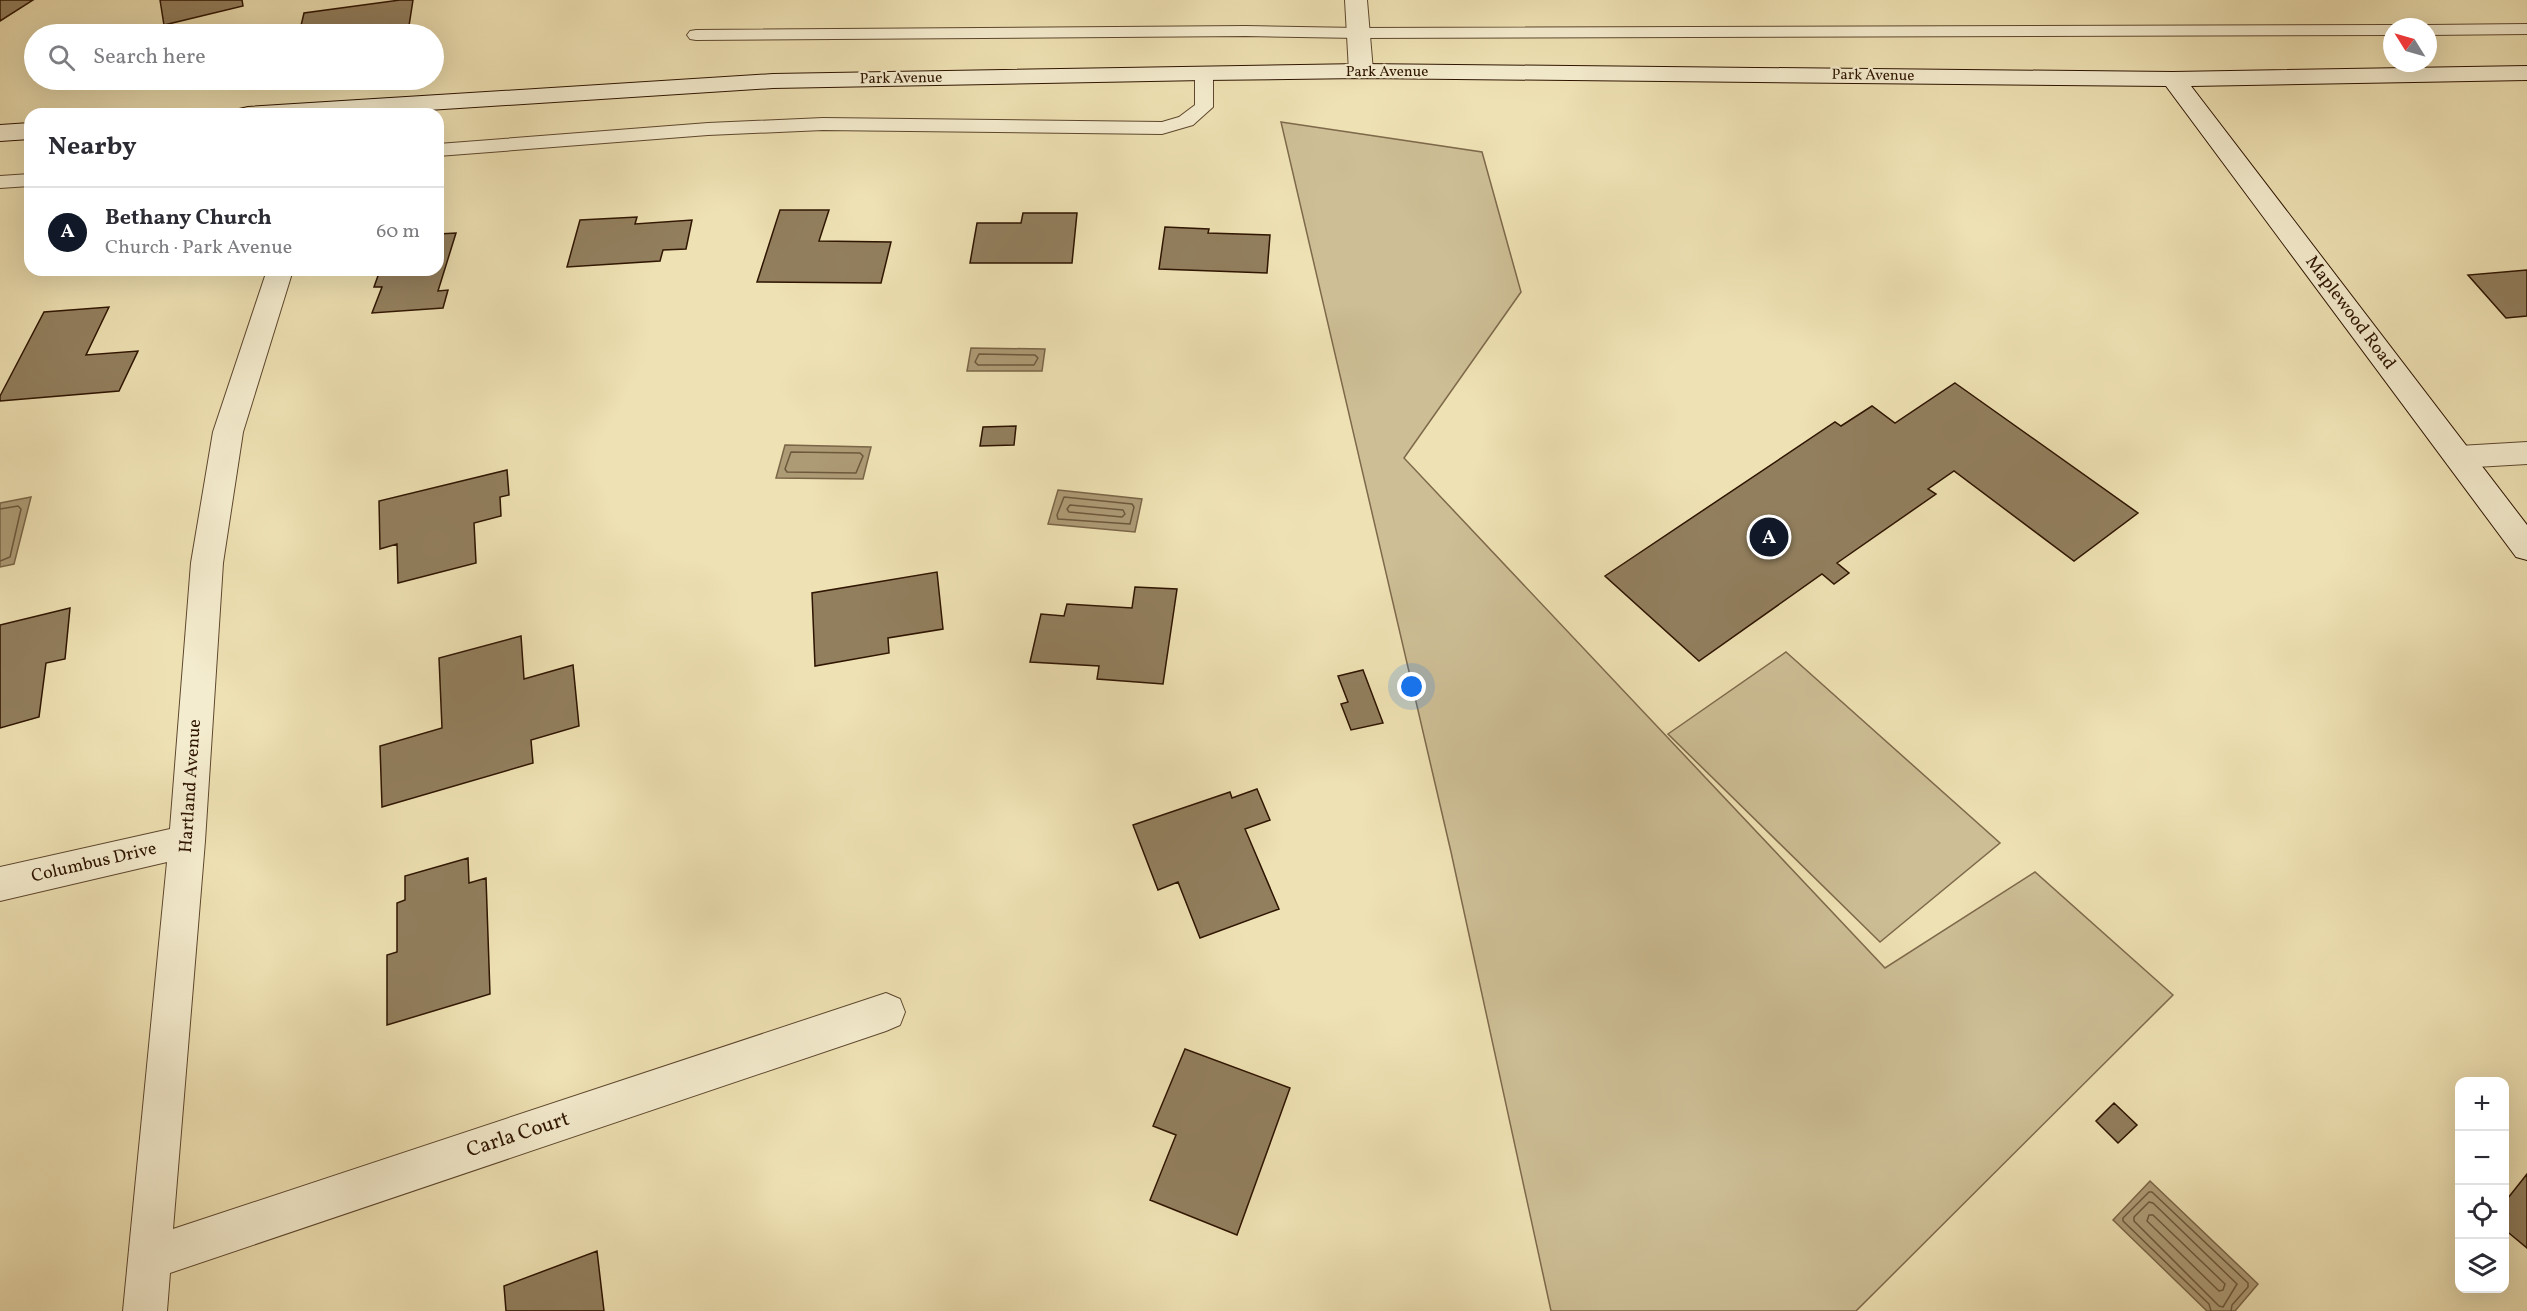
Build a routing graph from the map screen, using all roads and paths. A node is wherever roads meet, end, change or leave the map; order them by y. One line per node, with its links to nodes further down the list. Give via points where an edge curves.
1 (1356, 0): 5 (main road)
2 (2527, 29): 4 (lane)
3 (2383, 30): 5 (lane)
4 (2437, 30)
5 (1358, 33): 6 (lane); 7 (main road)
6 (696, 35)
7 (1361, 71): 8 (main road, Park Avenue); 10 (main road, Park Avenue)
8 (1204, 73): 11 (main road, Park Avenue, via 773,81); 14 (lane, via 1204,107 1187,123 1163,129 823,124)
9 (2527, 73): 10 (main road, Park Avenue)
10 (2173, 79): 19 (main road, Maplewood Road)
11 (368, 108)
12 (24, 131): 13 (main road)
13 (0, 133)
14 (444, 150)
15 (24, 180): 16 (lane)
16 (0, 182)
17 (278, 276): 21 (main road, Hartland Avenue, via 228,432 207,563)
18 (2527, 453): 19 (main road)
19 (2459, 457): 20 (main road, Maplewood Road)
20 (2527, 548)
21 (187, 841): 22 (main road, Columbus Drive); 24 (main road, Hartland Avenue)
22 (0, 884)
23 (886, 1012): 24 (main road, Carla Court)
24 (150, 1258): 25 (main road, Hartland Avenue)
25 (145, 1311)

